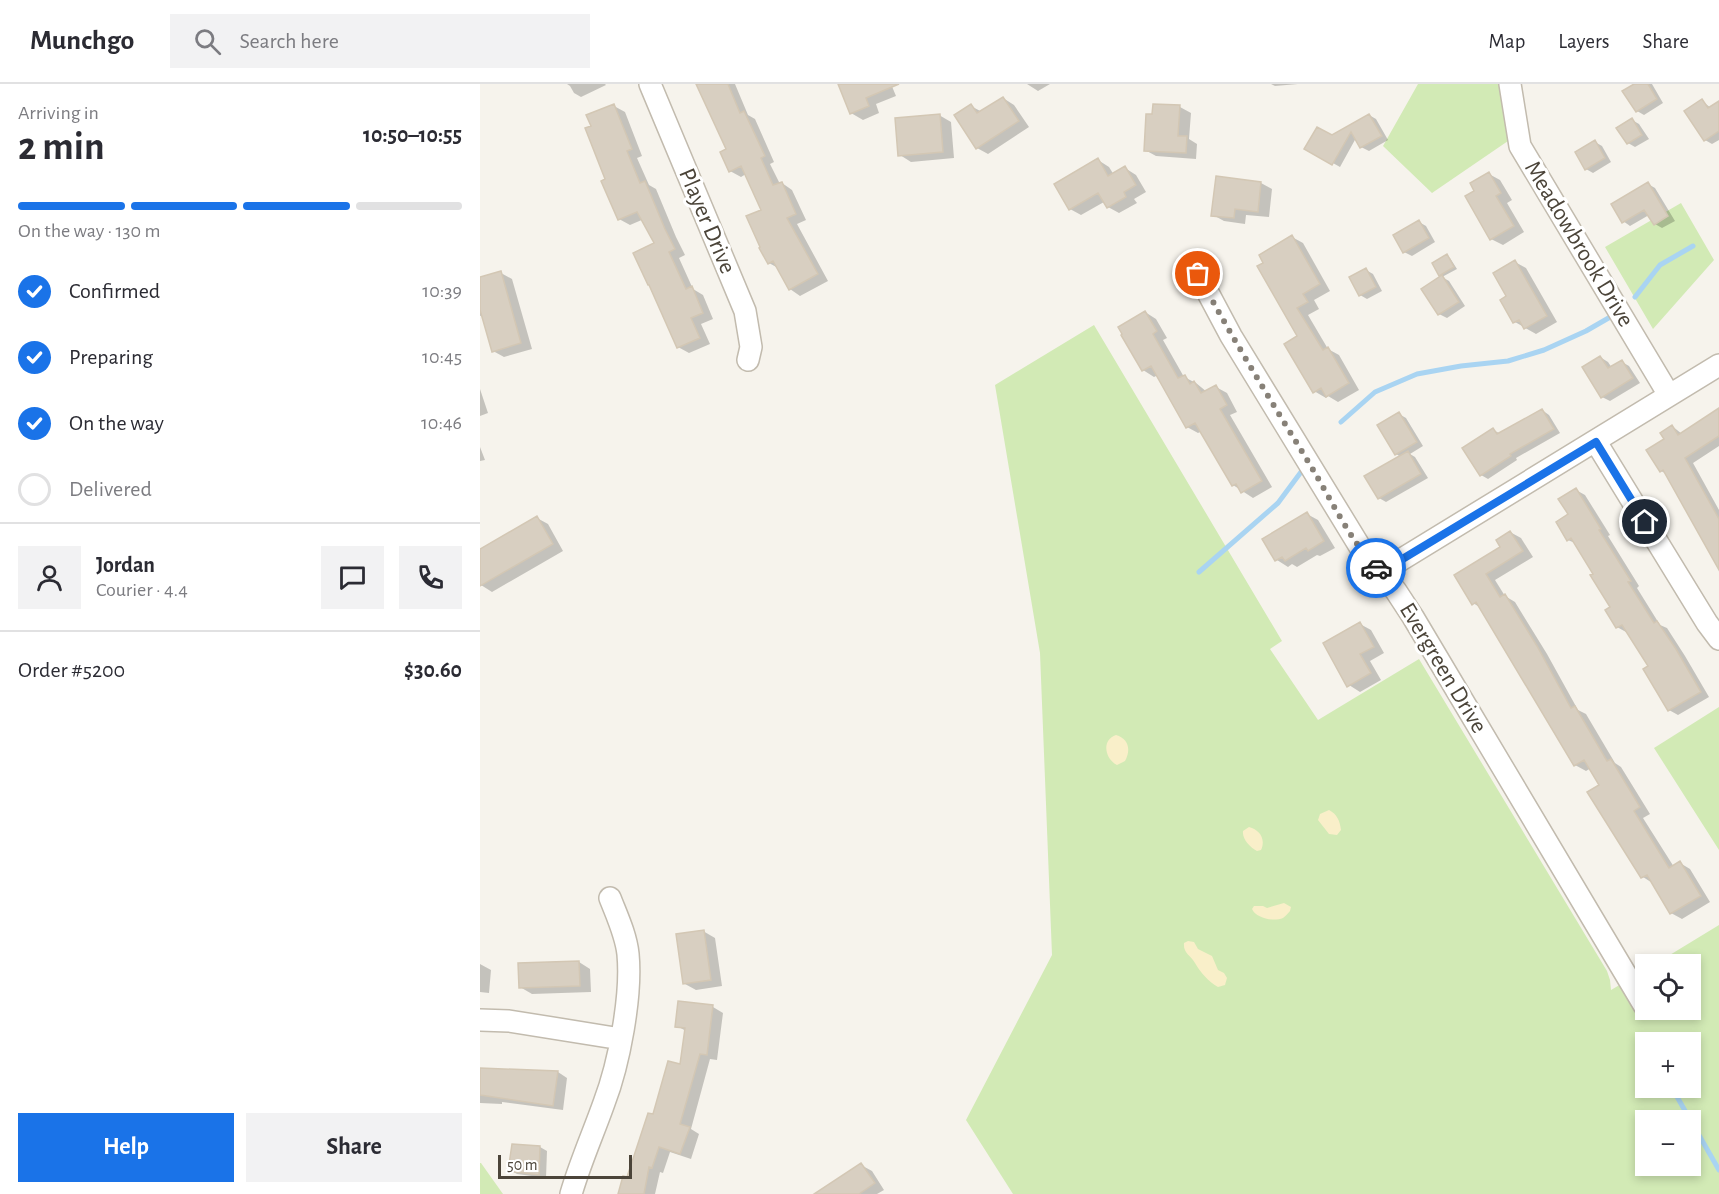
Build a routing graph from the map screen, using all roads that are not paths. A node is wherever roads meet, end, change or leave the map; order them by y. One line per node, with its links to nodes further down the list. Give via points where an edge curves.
1 (650, 84): 4 (street, Player Drive, via 746,311 752,347)
2 (1510, 84): 6 (street, Meadowbrook Drive, via 1520,146)
3 (1198, 274): 8 (street, Evergreen Drive, via 1231,336 1360,547)
4 (748, 360)
5 (1719, 365): 6 (street)
6 (1669, 395): 7 (street)
7 (1596, 442): 8 (street); 9 (street)
8 (1381, 572): 11 (street, Evergreen Drive, via 1413,617)
9 (1719, 639)
10 (610, 898): 13 (street, via 628,954)
11 (1635, 990)
12 (480, 1020): 13 (street)
13 (621, 1039): 14 (street, via 605,1101)
14 (571, 1194)

